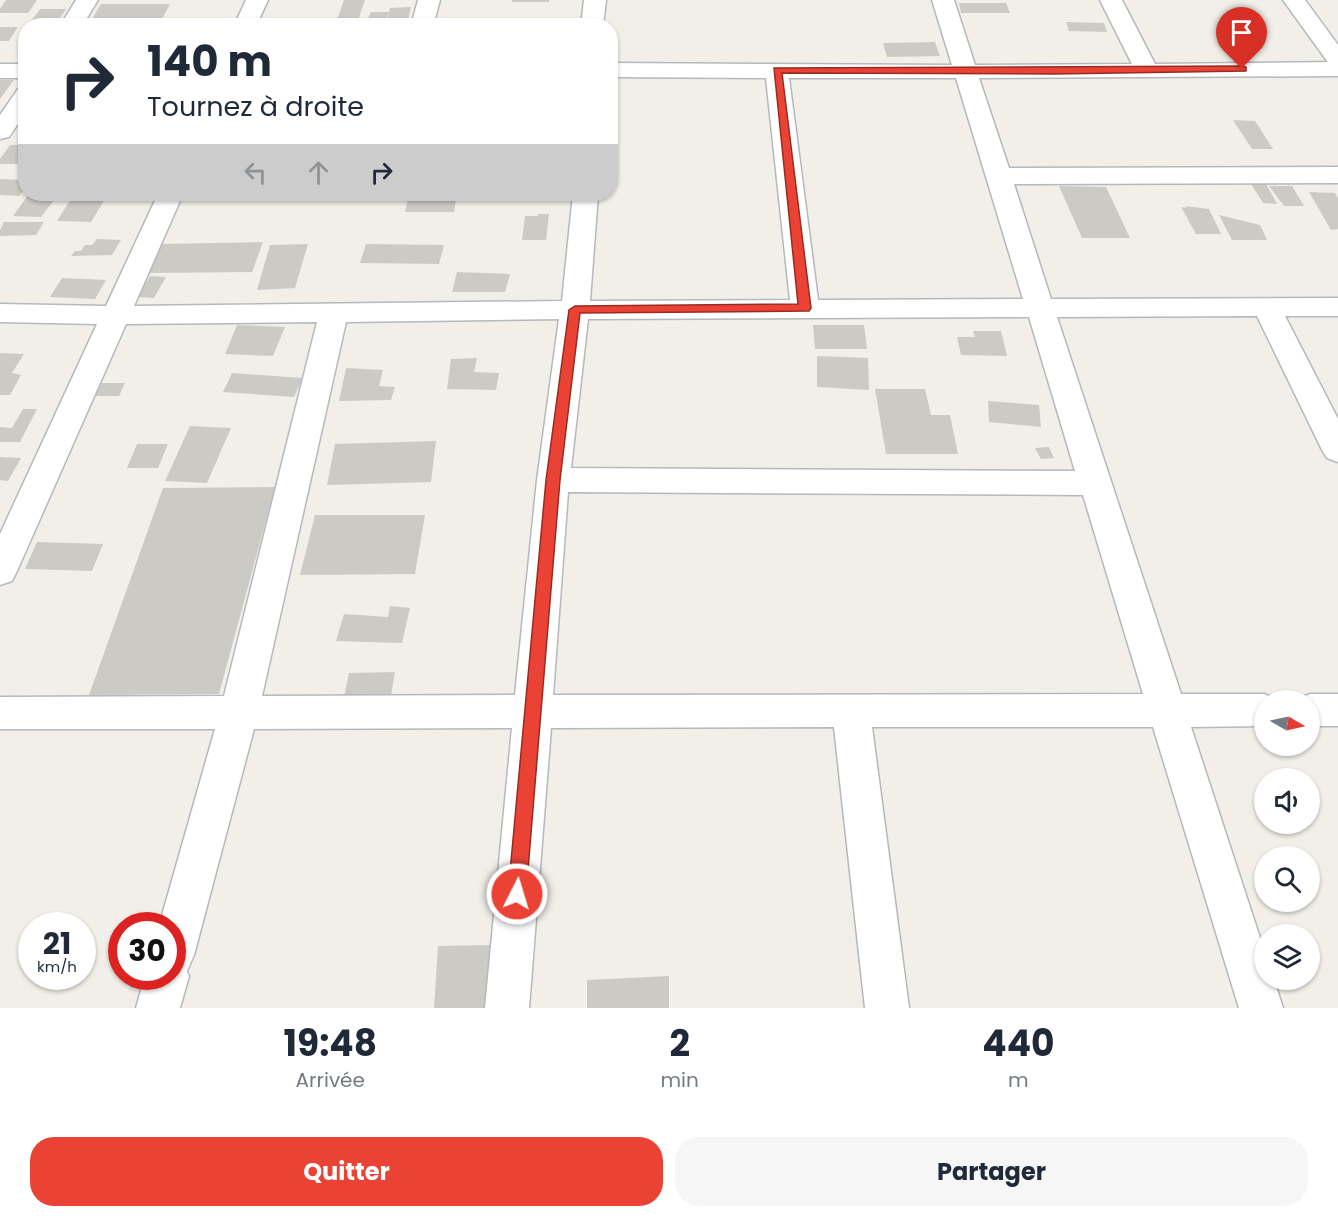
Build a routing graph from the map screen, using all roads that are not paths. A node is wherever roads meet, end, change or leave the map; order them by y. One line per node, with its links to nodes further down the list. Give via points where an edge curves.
1 (87, 0): 8 (street)
2 (257, 0): 9 (street)
3 (429, 0): 10 (street)
4 (595, 0): 11 (street)
5 (943, 0): 17 (street)
6 (1112, 0): 13 (street)
7 (1294, 0): 12 (street)
8 (75, 18)
9 (249, 18)
10 (425, 18)
11 (593, 18)
12 (1338, 60)
13 (1146, 69): 14 (street); 17 (street)
14 (1338, 69)
15 (618, 70): 16 (street)
16 (777, 70): 17 (street); 29 (street)
17 (965, 70): 23 (street)
18 (0, 71): 19 (street)
19 (18, 71)
20 (18, 106): 21 (street)
21 (0, 132)
22 (1338, 175): 23 (street)
23 (998, 176): 27 (street)
24 (167, 201): 33 (street)
25 (584, 201): 30 (street)
26 (1338, 306): 28 (street)
27 (1039, 307): 28 (street); 29 (street); 36 (street)
28 (1266, 307): 34 (street)
29 (805, 308): 30 (street)
30 (575, 310): 31 (street); 35 (street)
31 (334, 311): 33 (street); 44 (street)
32 (0, 313): 33 (street)
33 (115, 315): 37 (street)
34 (1338, 450)
35 (553, 480): 36 (street); 42 (street)
36 (1094, 483): 38 (street)
37 (0, 571)
38 (1165, 710): 39 (street); 43 (street); 51 (street)
39 (1254, 710)
40 (1320, 710): 41 (street)
41 (1338, 710)
42 (533, 711): 43 (street); 44 (street); 49 (street)
43 (851, 711): 50 (street)
44 (239, 712): 45 (street); 46 (street)
45 (0, 713)
46 (184, 912)
47 (163, 990): 48 (street)
48 (158, 1008)
49 (507, 1008)
50 (887, 1008)
51 (1261, 1008)

